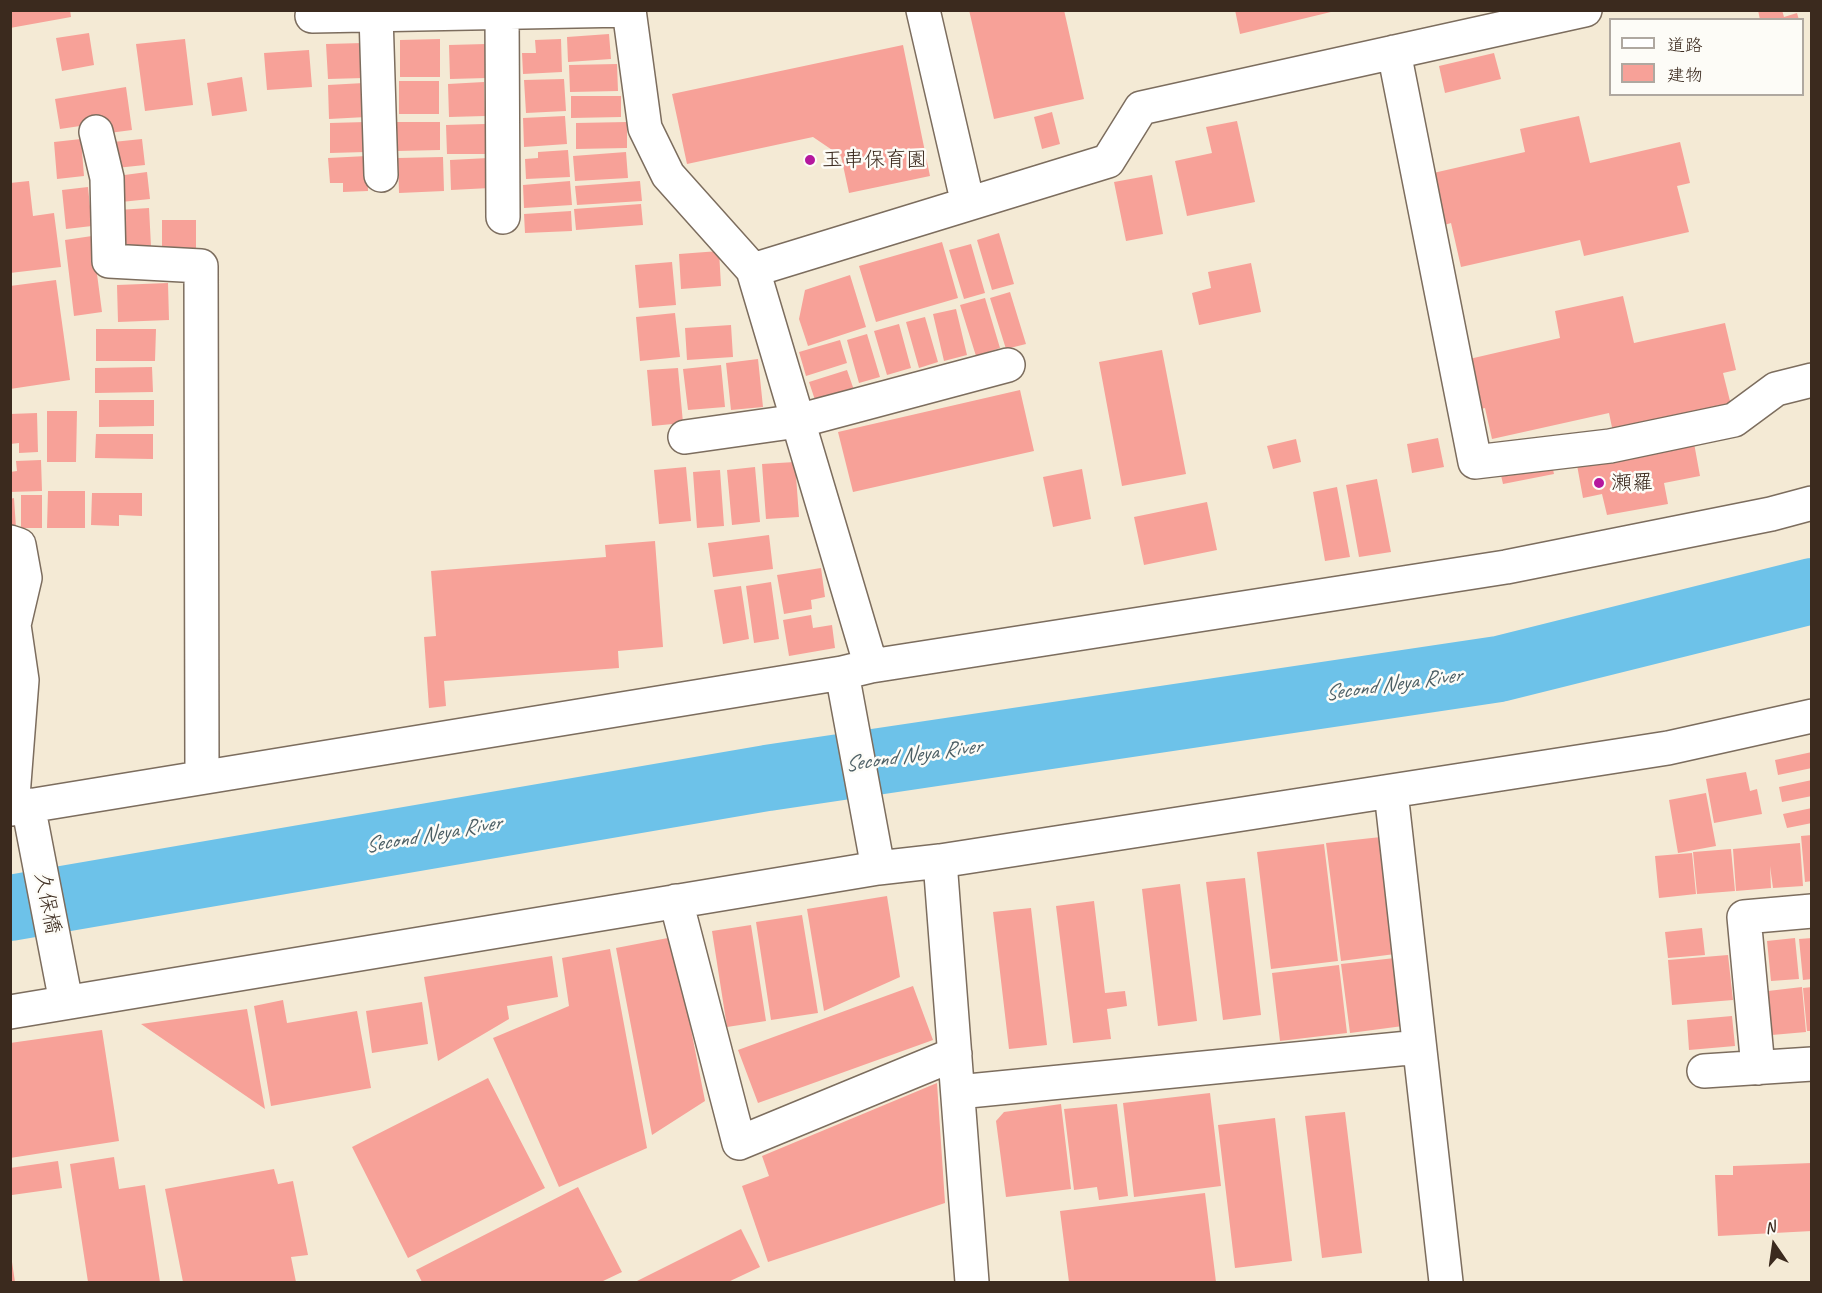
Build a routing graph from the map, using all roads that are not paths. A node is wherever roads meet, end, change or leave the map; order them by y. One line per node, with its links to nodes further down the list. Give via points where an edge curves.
1 (923, 10): 9 (street)
2 (1585, 10): 6 (street)
3 (502, 13): 4 (street); 10 (street); 11 (street, via 629,10 645,128 668,175)
4 (376, 15): 5 (street); 8 (street)
5 (312, 16)
6 (1394, 52): 9 (street, via 1141,108 1108,161); 13 (street, via 1475,462 1610,446 1734,420 1776,389)
7 (96, 132): 20 (street, via 107,178 109,261 201,266)
8 (381, 175)
9 (968, 204): 11 (street)
10 (503, 217)
11 (753, 270): 14 (street)
12 (1008, 365): 14 (street)
13 (1812, 380)
14 (798, 421): 15 (street); 18 (street)
15 (685, 437)
16 (1812, 503): 18 (street, via 1506,567)
17 (10, 542): 22 (street, 久保橋, via 19,545 25,578 14,625 22,680)
18 (856, 670): 20 (street); 24 (street)
19 (1812, 716): 21 (street, via 1668,748)
20 (202, 777): 22 (street)
21 (1391, 792): 23 (street); 29 (street)
22 (17, 808): 27 (street, 久保橋)
23 (940, 861): 24 (street); 30 (street)
24 (878, 868): 25 (street)
25 (676, 902): 27 (street); 30 (street, via 739,1143)
26 (1812, 911): 32 (street, via 1744,917)
27 (66, 1002): 28 (street)
28 (10, 1012)
29 (1419, 1047): 34 (street); 36 (street)
30 (955, 1054): 34 (street)
31 (1812, 1064): 32 (street)
32 (1758, 1068): 33 (street)
33 (1704, 1071)
34 (958, 1092): 35 (street)
35 (972, 1282)
36 (1446, 1282)

